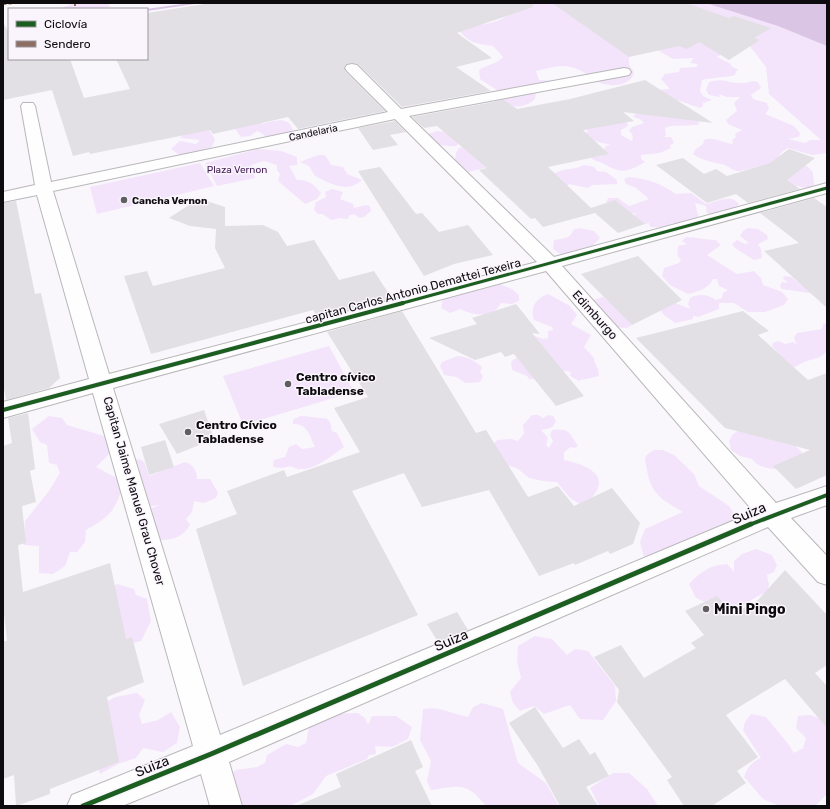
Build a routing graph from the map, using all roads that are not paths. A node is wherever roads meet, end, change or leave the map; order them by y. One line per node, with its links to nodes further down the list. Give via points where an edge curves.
1 (352, 68): 4 (street, Edimburgo)
2 (624, 72): 4 (street, Candelaria)
3 (28, 106): 6 (street, Capitan Jaime Manuel Grau Chover)
4 (397, 114): 6 (street, Candelaria); 8 (street, Edimburgo)
5 (827, 188): 8 (street, capitan Carlos Antonio Demattei Texeira)
6 (44, 189): 7 (street, Candelaria); 9 (street, Capitan Jaime Manuel Grau Chover)
7 (3, 197)
8 (550, 264): 9 (street, capitan Carlos Antonio Demattei Texeira); 12 (street, Edimburgo)
9 (102, 384): 10 (street, capitan Carlos Antonio Demattei Texeira); 14 (street, Capitan Jaime Manuel Grau Chover)
10 (3, 410)
11 (827, 495): 12 (street, Suiza)
12 (772, 515): 13 (street, Edimburgo); 14 (street, Suiza)
13 (827, 574)
14 (211, 754): 15 (street, Suiza); 16 (street, Capitan Jaime Manuel Grau Chover)
15 (83, 806)
16 (226, 806)

